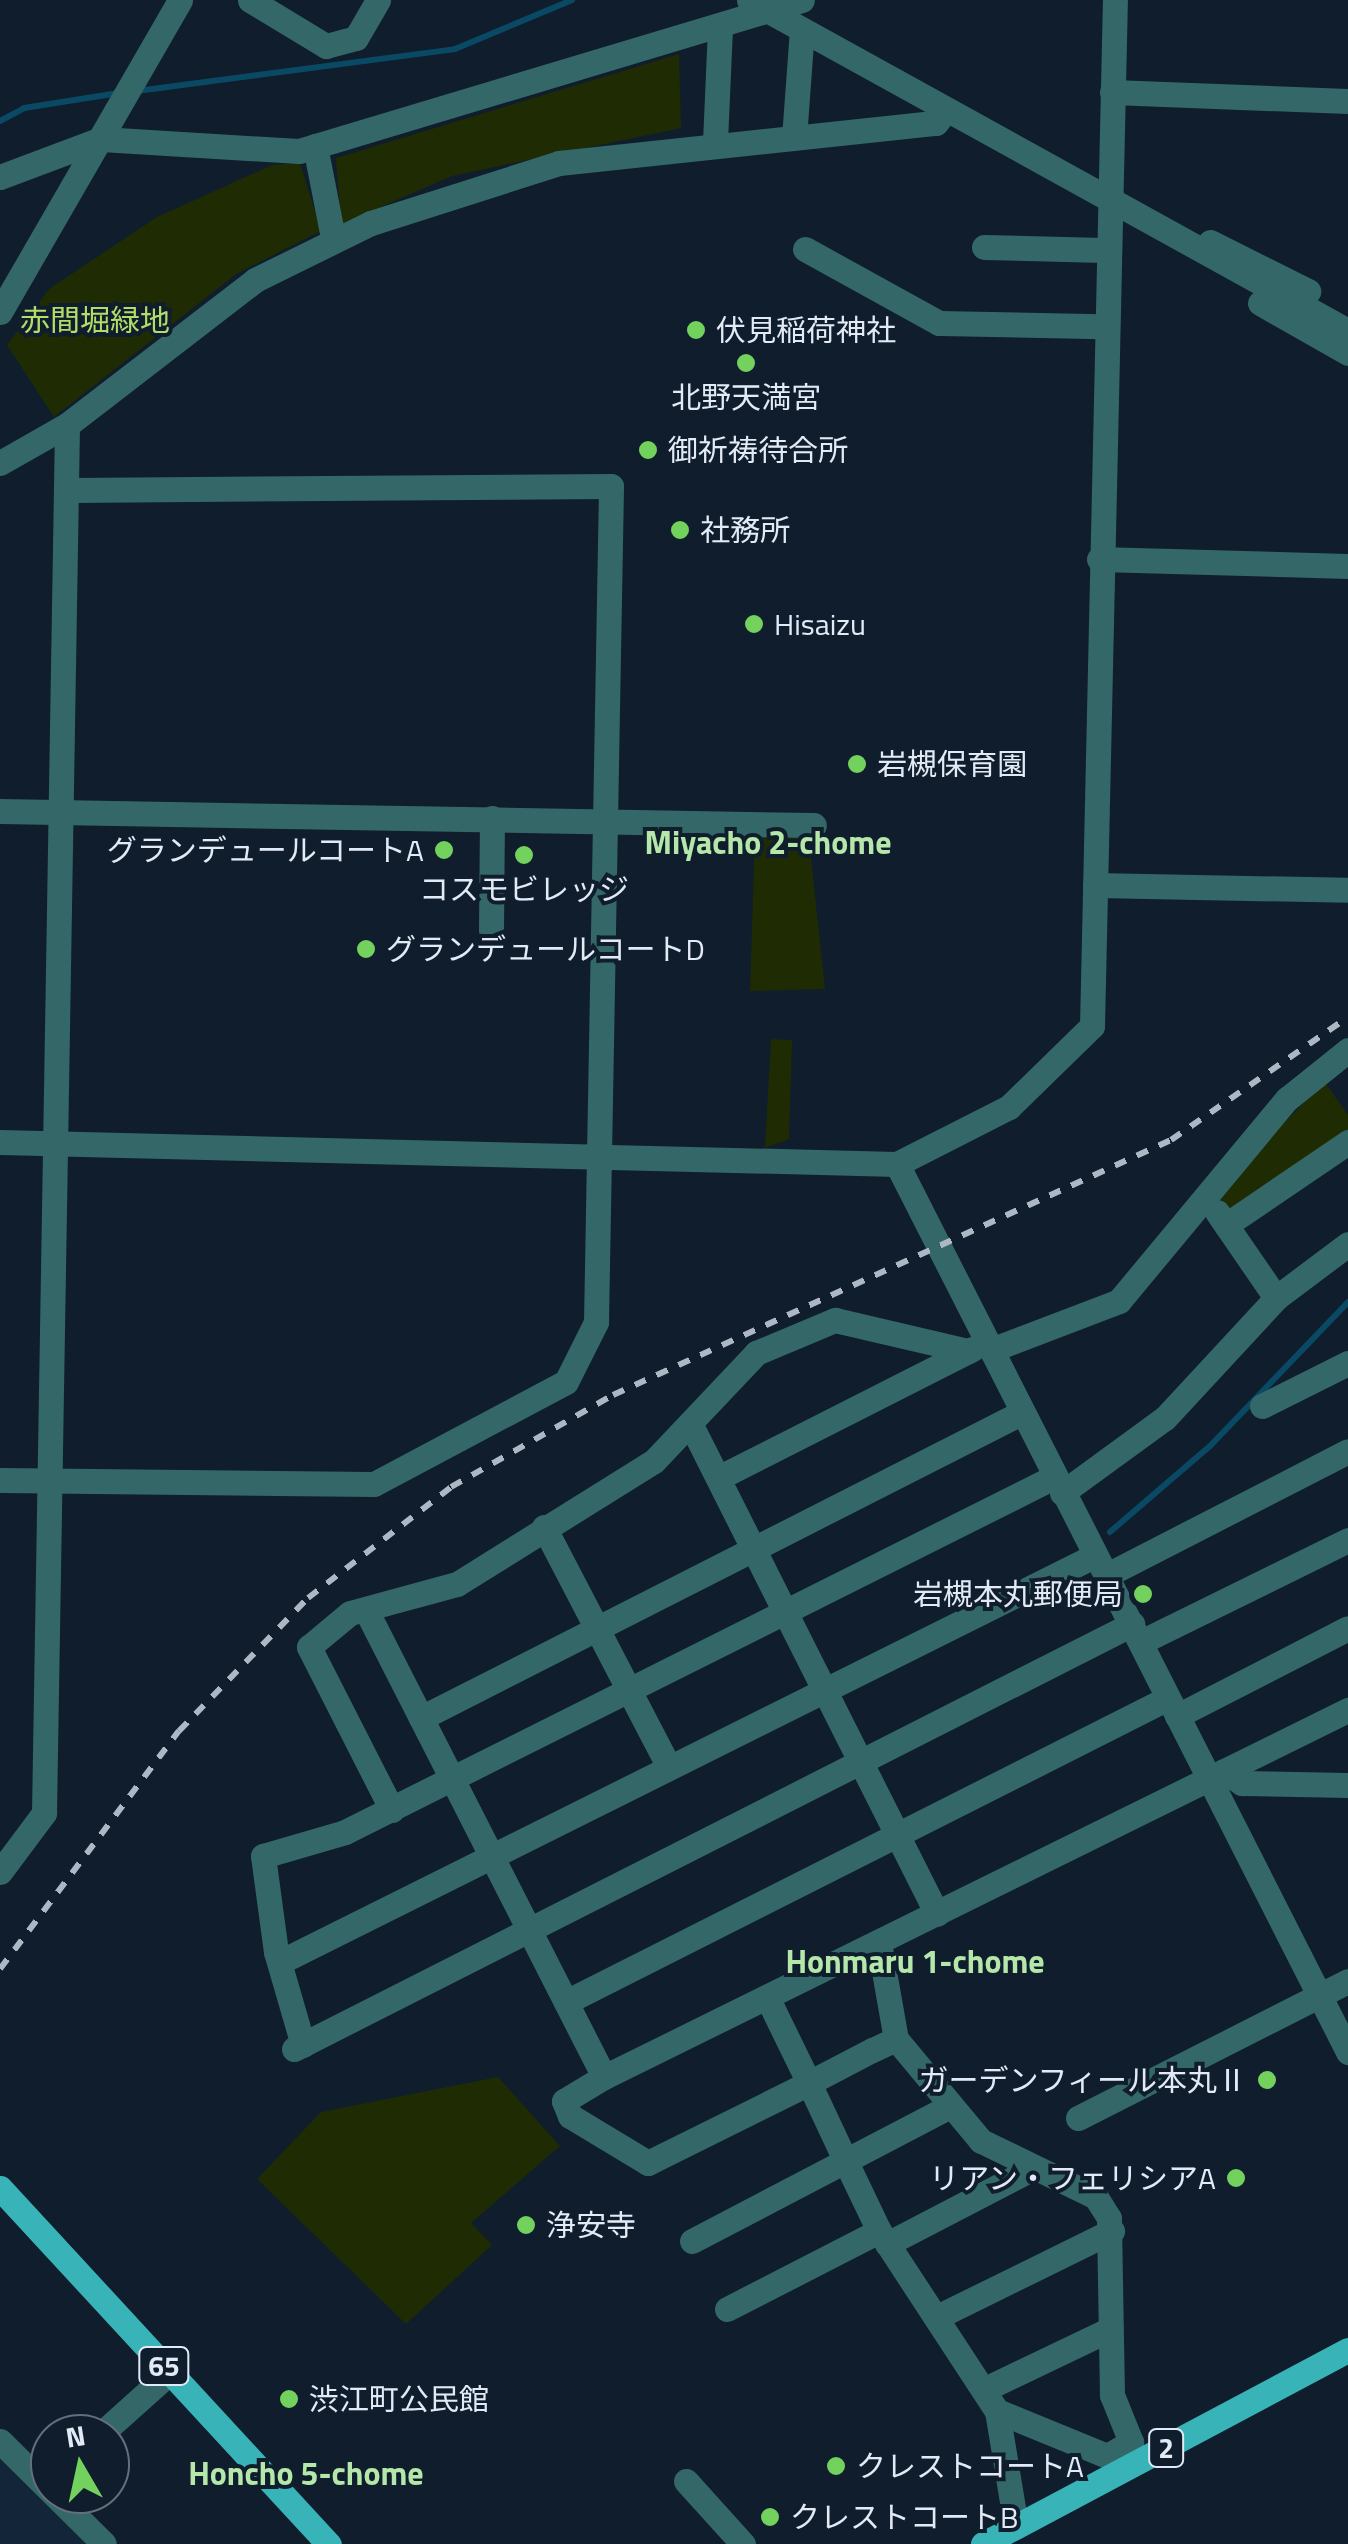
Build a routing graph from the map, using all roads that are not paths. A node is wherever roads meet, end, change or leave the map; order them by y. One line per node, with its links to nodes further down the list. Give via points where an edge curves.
1 (180, 0): 14 (street)
2 (250, 0): 3 (street, via 326,46 356,38)
3 (378, 0)
4 (749, 0): 7 (street)
5 (802, 0): 7 (street)
6 (1115, 0): 10 (street)
7 (773, 13): 8 (street); 9 (street)
8 (720, 29): 15 (street); 16 (street)
9 (802, 30): 12 (street); 13 (street)
10 (1112, 92): 11 (street); 18 (street)
11 (1348, 101)
12 (946, 110): 13 (street, via 936,123); 18 (street)
13 (794, 138): 15 (street)
14 (101, 139): 16 (street); 17 (street); 25 (street)
15 (715, 142): 20 (street, via 559,162)
16 (315, 146): 20 (street)
17 (0, 177)
18 (1106, 192): 19 (street); 23 (street)
19 (1168, 232): 24 (street); 26 (street, via 1246,257)
20 (334, 238): 30 (street, via 184,328)
21 (984, 247): 23 (street)
22 (805, 250): 27 (street, via 938,322)
23 (1104, 250): 27 (street)
24 (1215, 261): 28 (street); 29 (street, via 1244,294)
25 (0, 312)
26 (1348, 313)
27 (1102, 326): 33 (street)
28 (1348, 332)
29 (1348, 353)
30 (67, 425): 31 (street); 32 (street)
31 (0, 463)
32 (71, 490): 36 (street); 38 (street, via 611,486)
33 (1099, 559): 34 (street); 40 (street)
34 (1348, 566)
35 (0, 811): 36 (street)
36 (61, 812): 37 (street); 46 (street)
37 (492, 818): 38 (street); 42 (street)
38 (605, 819): 39 (street); 47 (street)
39 (814, 825)
40 (1094, 885): 41 (street); 48 (street, via 1092,1026 1009,1107)
41 (1348, 890)
42 (491, 930)
43 (1348, 1050): 49 (street, via 1288,1099)
44 (0, 1142): 46 (street)
45 (1348, 1142): 50 (street)
46 (56, 1143): 47 (street); 61 (street)
47 (604, 1154): 48 (street); 61 (street, via 596,1322 566,1382 374,1484)
48 (896, 1164): 53 (street)
49 (1205, 1194): 50 (street); 53 (street, via 1118,1301)
50 (1226, 1225): 52 (street)
51 (1348, 1244): 52 (street)
52 (1276, 1298): 62 (street, via 1164,1418)
53 (982, 1347): 56 (street); 57 (street, via 835,1320 756,1353 726,1375); 59 (street)
54 (1348, 1363): 55 (street)
55 (1262, 1406)
56 (1022, 1413): 62 (street); 65 (street)
57 (692, 1427): 59 (street); 63 (street, via 654,1462)
58 (1348, 1450): 66 (street)
59 (718, 1478): 65 (street)
60 (0, 1480): 61 (street)
61 (52, 1482): 85 (street, via 44,1813)
62 (1058, 1485): 66 (street); 68 (street)
63 (544, 1527): 67 (street, via 457,1584); 70 (street)
64 (1348, 1540): 71 (street)
65 (754, 1551): 68 (street); 70 (street)
66 (1099, 1566): 71 (street); 72 (street)
67 (366, 1610): 76 (street); 82 (street, via 309,1647)
68 (784, 1612): 72 (street); 73 (street)
69 (1348, 1628): 74 (street)
70 (596, 1630): 73 (street); 76 (street)
71 (1136, 1633): 74 (street); 77 (street)
72 (822, 1690): 77 (street); 78 (street)
73 (629, 1691): 78 (street); 80 (street)
74 (1172, 1707): 79 (street); 83 (street)
75 (1348, 1710): 79 (street)
76 (422, 1718): 80 (street)
77 (861, 1765): 83 (street); 87 (street)
78 (669, 1767): 84 (street)
79 (1215, 1774): 81 (street, via 1242,1783); 86 (street); 91 (street)
80 (453, 1780): 82 (street); 84 (street)
81 (1348, 1785)
82 (392, 1810): 89 (street, via 263,1856)
83 (898, 1836): 86 (street); 93 (street)
84 (492, 1856): 87 (street); 89 (street)
85 (0, 1872)
86 (937, 1914): 88 (street)
87 (530, 1932): 89 (street, via 299,2047); 93 (street)
88 (879, 1943): 92 (street); 94 (street)
89 (282, 1961)
90 (1348, 1981): 91 (street)
91 (1319, 1996): 95 (street); 99 (street)
92 (767, 1997): 96 (street); 97 (street)
93 (566, 2002): 96 (street)
94 (896, 2040): 97 (street); 98 (street)
95 (1348, 2052)
96 (604, 2077): 97 (street, via 564,2100 570,2116 648,2163)
97 (808, 2083): 100 (street)
98 (946, 2108): 100 (street); 101 (street)
99 (1078, 2118)
100 (846, 2162): 104 (street); 105 (street)
101 (1027, 2171): 103 (street, via 1096,2196); 104 (street)
102 (0, 2188): 110 (main road, 65)
103 (1112, 2231): 107 (street); 108 (street)
104 (883, 2237): 106 (street); 107 (street)
105 (692, 2241)
106 (727, 2309)
107 (939, 2316): 111 (street)
108 (1110, 2329): 111 (street); 111 (street, via 1112,2395 1131,2442 1107,2456)
109 (1348, 2350): 117 (main road, 2)
110 (170, 2372): 112 (street); 119 (main road, 65)
111 (991, 2400): 117 (street)
112 (123, 2414)
113 (0, 2441): 114 (street)
114 (30, 2468)
115 (686, 2481): 120 (street)
116 (75, 2514): 118 (street)
117 (1016, 2526): 121 (main road, 2)
118 (104, 2544)
119 (329, 2544)
120 (743, 2544)
121 (983, 2544)

